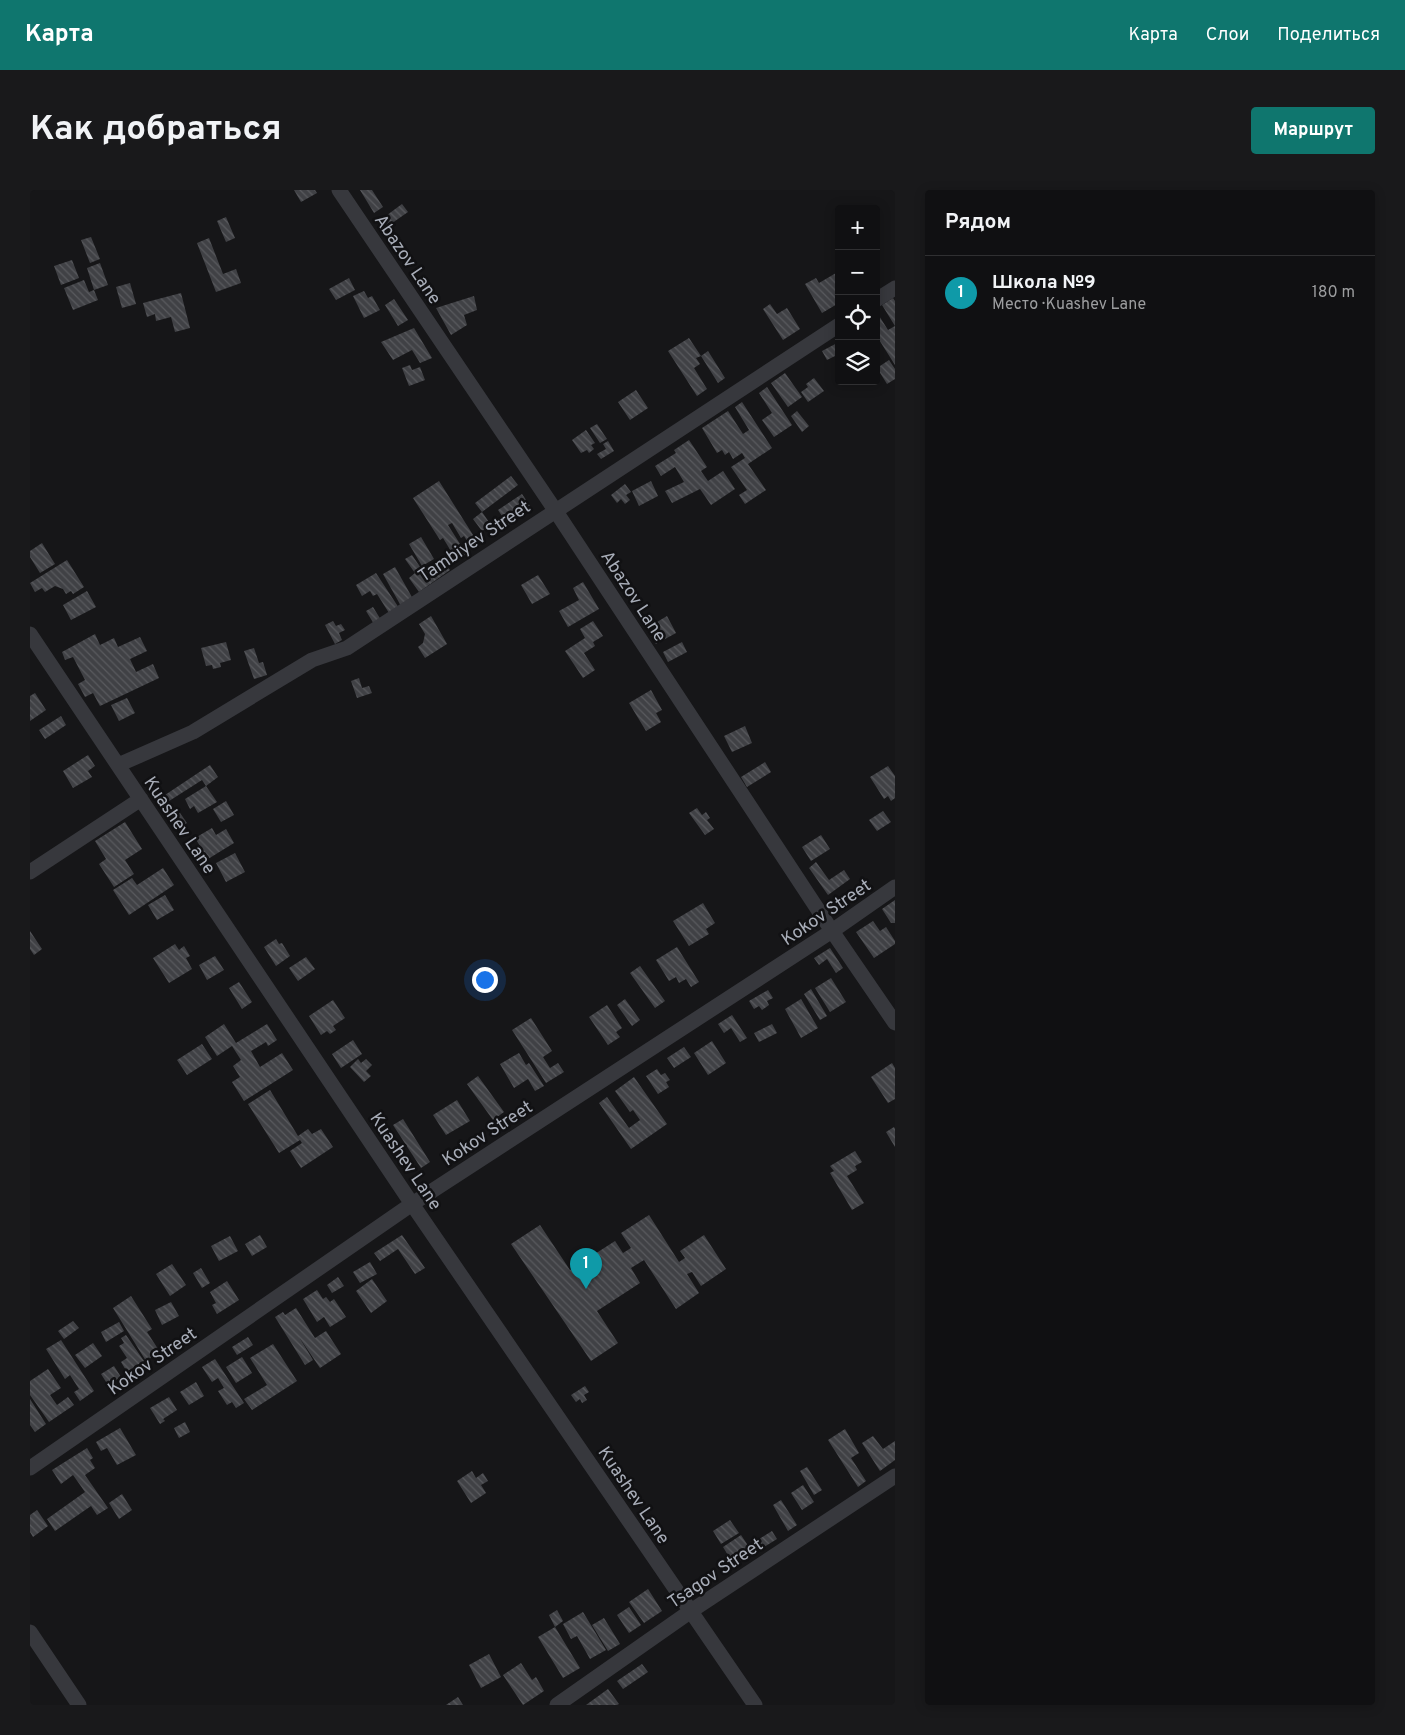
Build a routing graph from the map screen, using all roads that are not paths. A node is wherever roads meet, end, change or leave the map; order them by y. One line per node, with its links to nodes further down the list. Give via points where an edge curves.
1 (339, 190): 5 (street, Abazov Lane)
2 (895, 288): 3 (street)
3 (880, 297)
4 (835, 328): 5 (street, Tambiyev Street)
5 (555, 510): 7 (street, Tambiyev Street, via 347,648 312,660 193,732); 11 (street, Abazov Lane)
6 (30, 634): 7 (street, Kuashev Lane)
7 (118, 765): 8 (street, Kuashev Lane)
8 (141, 799): 9 (street); 13 (street, Kuashev Lane)
9 (30, 872)
10 (895, 887): 11 (street, Kokov Street)
11 (832, 931): 12 (street, Abazov Lane); 13 (street, Kokov Street)
12 (895, 1023)
13 (412, 1204): 14 (street, Kokov Street); 16 (street, Kuashev Lane)
14 (30, 1468)
15 (895, 1476): 16 (street, Tsagov Street)
16 (691, 1611): 19 (street, Tsagov Street); 20 (street, Kuashev Lane)
17 (30, 1632): 18 (street)
18 (79, 1705)
19 (558, 1705)
20 (755, 1705)

